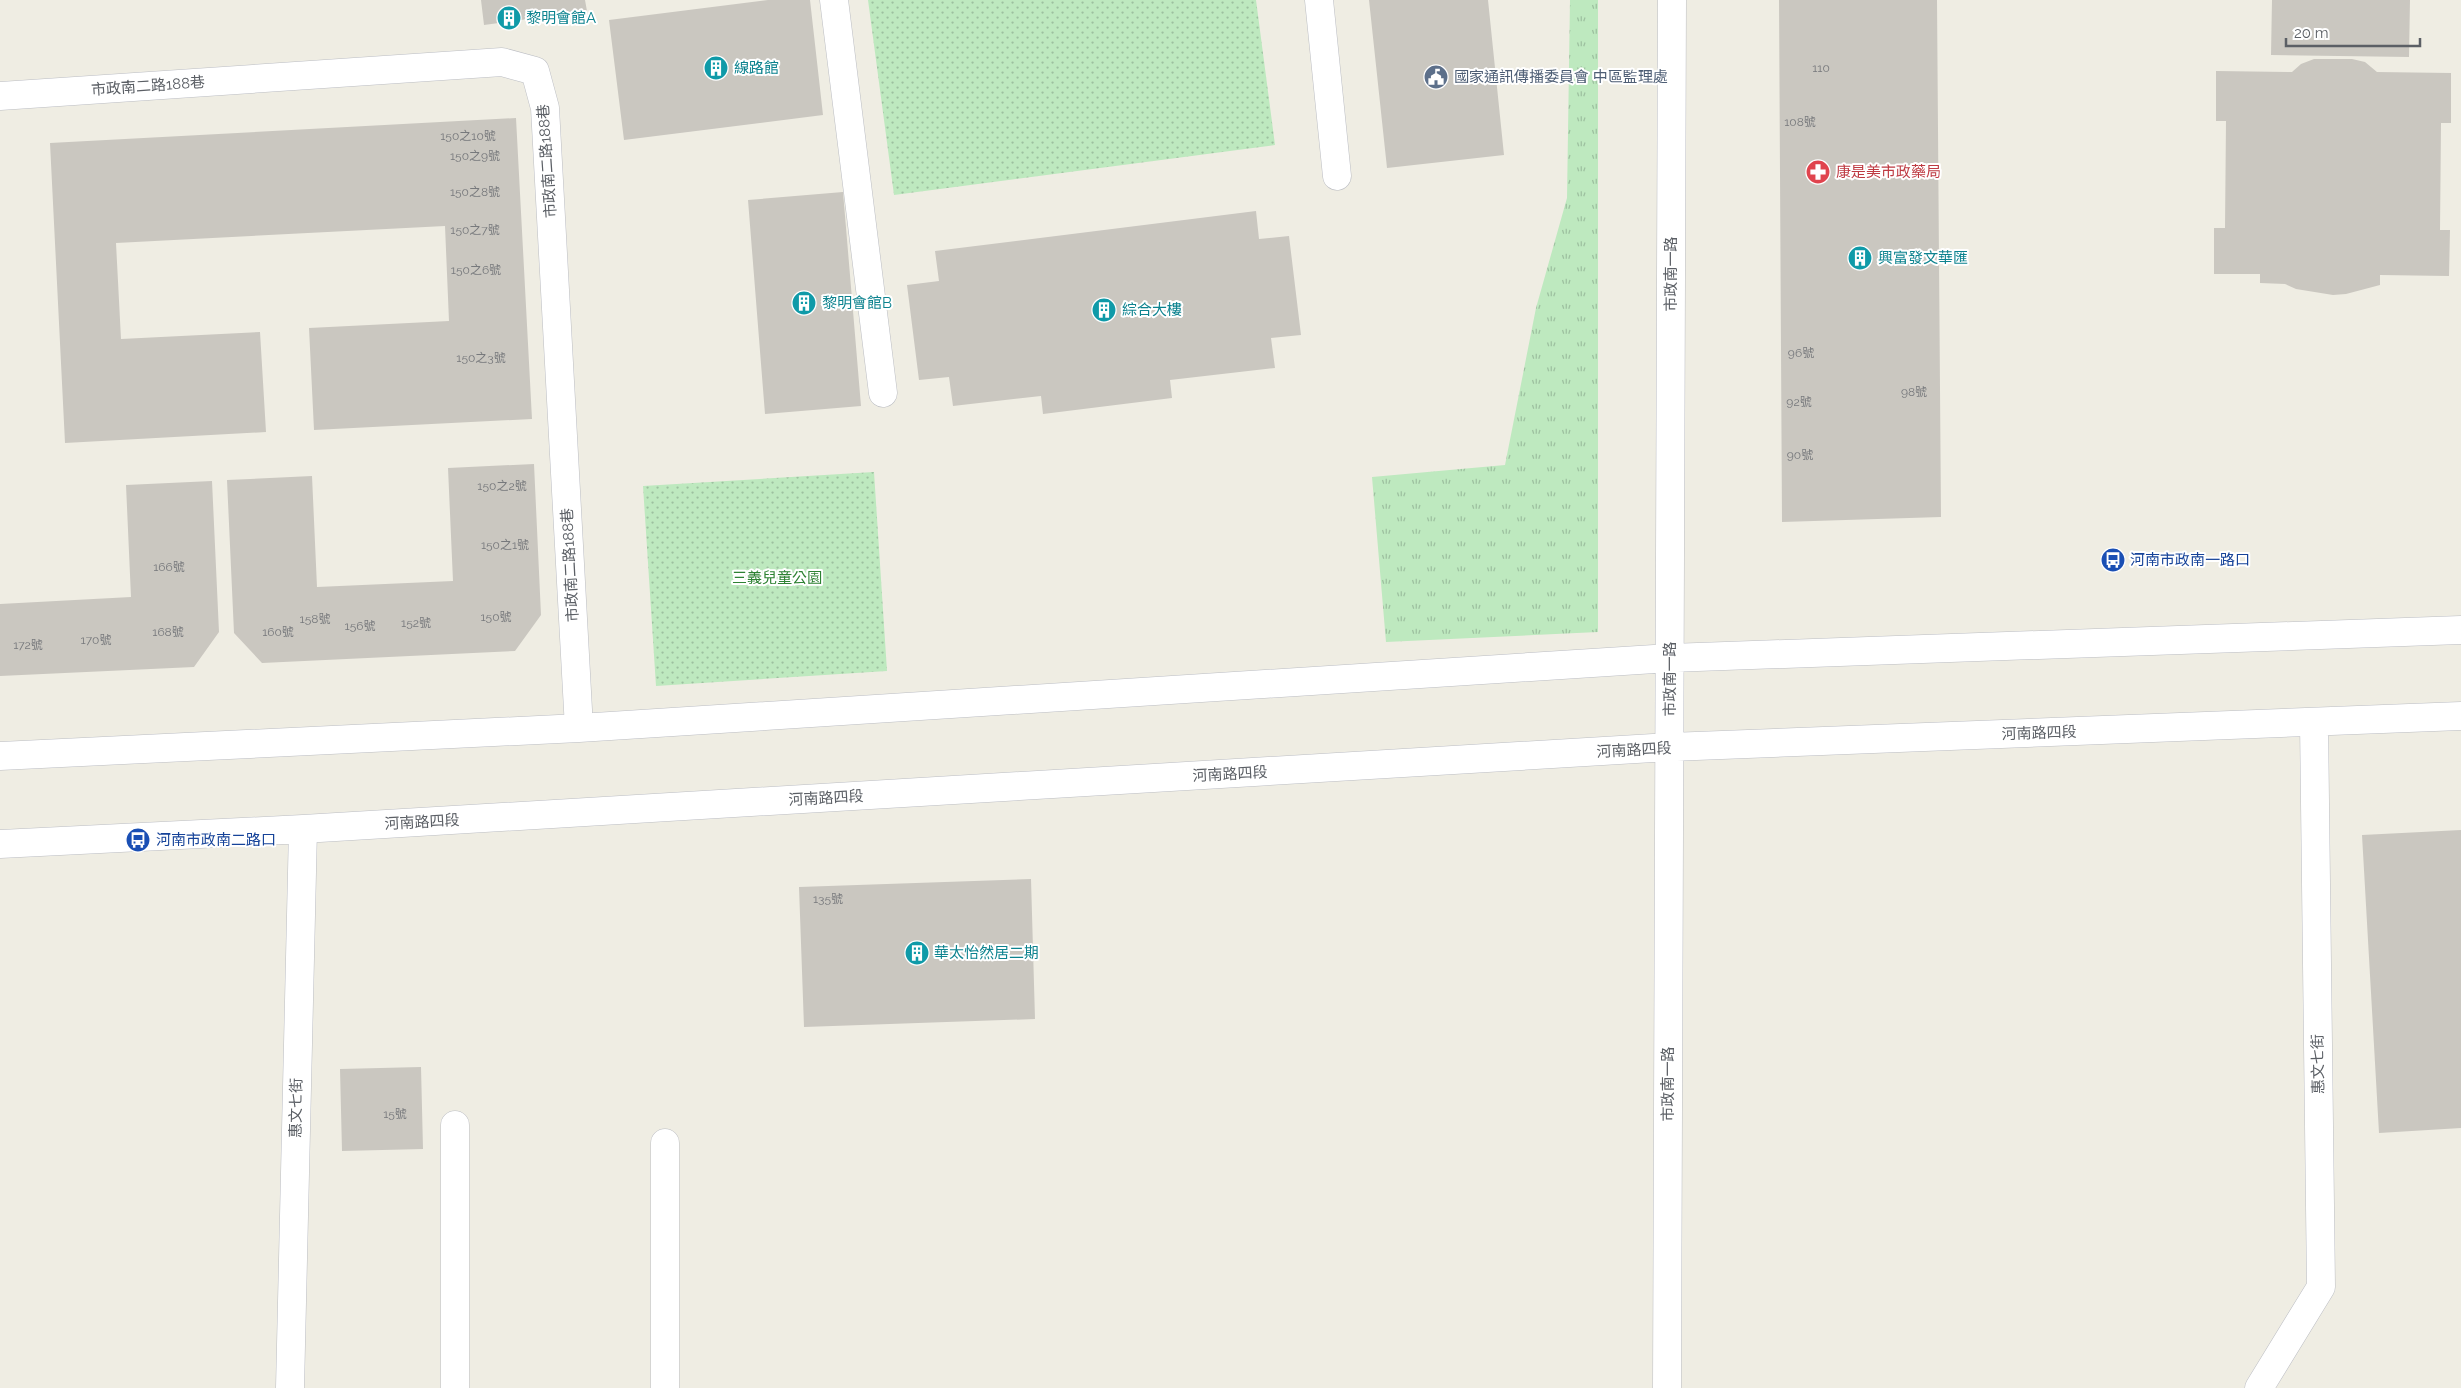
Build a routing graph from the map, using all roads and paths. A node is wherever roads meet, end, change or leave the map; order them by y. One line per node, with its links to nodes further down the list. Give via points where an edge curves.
1 (834, 0): 6 (street)
2 (1319, 0): 5 (street)
3 (1672, 0): 8 (street, 市政南一路)
4 (0, 96): 11 (street, 市政南二路188巷, via 502,62 535,71 545,108)
5 (1337, 176)
6 (883, 393)
7 (2461, 630): 8 (street)
8 (1670, 658): 11 (street); 12 (street, 市政南一路)
9 (2461, 716): 10 (street, 河南路四段)
10 (2314, 722): 12 (street, 河南路四段); 22 (street, 惠文七街, via 2321,1287)
11 (578, 728): 13 (street)
12 (1670, 747): 14 (street, 河南路四段); 21 (street, 市政南一路)
13 (0, 756)
14 (303, 829): 15 (street, 河南路四段); 18 (street, 惠文七街)
15 (0, 844)
16 (455, 1125): 19 (street)
17 (665, 1143): 20 (street)
18 (290, 1388)
19 (455, 1388)
20 (665, 1388)
21 (1667, 1388)
22 (2259, 1388)

